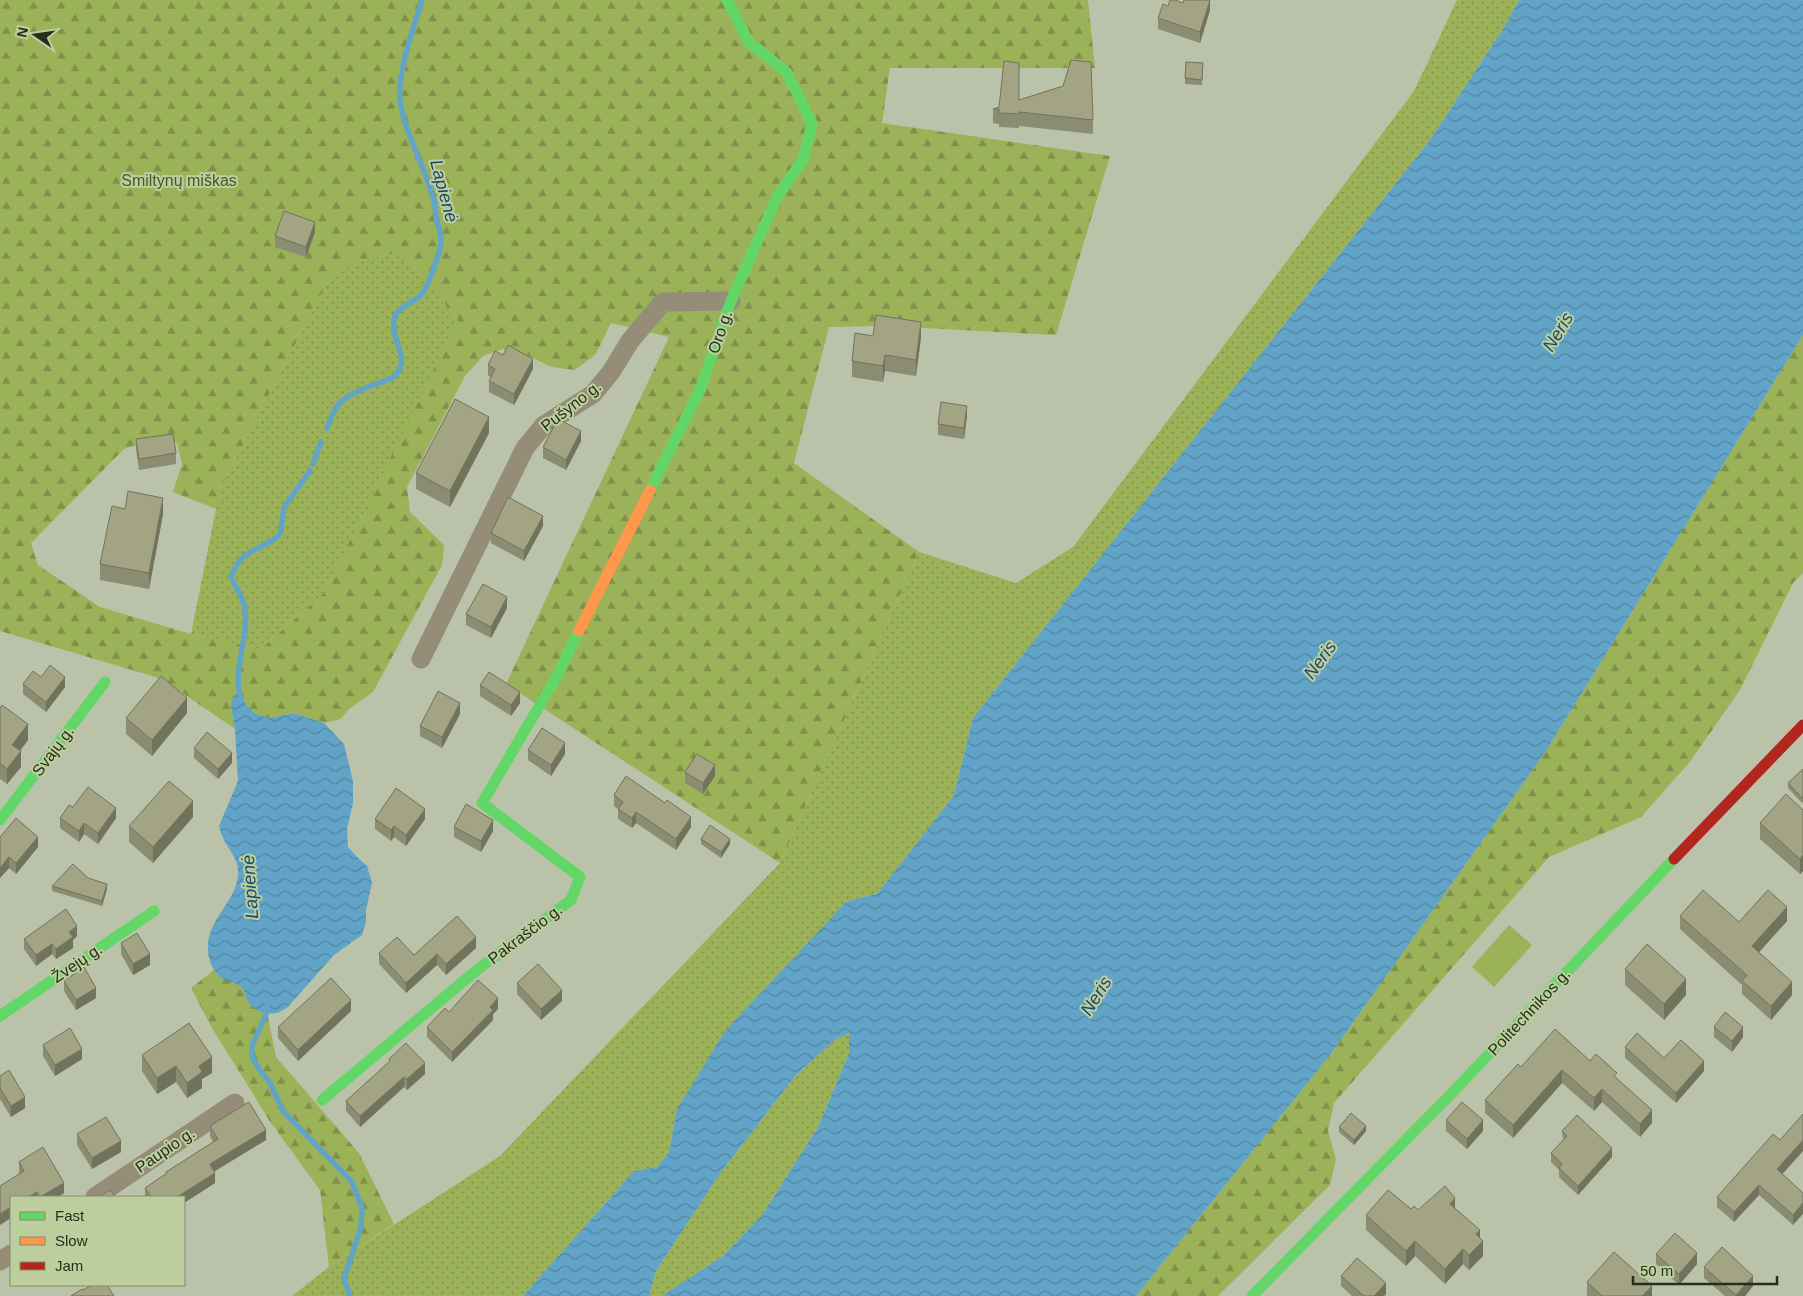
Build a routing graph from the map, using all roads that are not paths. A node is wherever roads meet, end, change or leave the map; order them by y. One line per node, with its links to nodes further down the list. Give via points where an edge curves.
1 (727, 0): 2 (street, Oro g., via 748,41 787,73 812,123 803,160 778,195)
2 (731, 301): 3 (street, Pušyno g., via 663,302 593,394 544,425 525,448); 4 (street, Oro g., via 700,390)
3 (421, 659)
4 (557, 676): 10 (street, Pakraščio g., via 482,803 580,877 571,900 478,969)
5 (105, 682): 7 (street, Svajų g.)
6 (1803, 725): 13 (street, Politechnikos g., via 1452,1093)
7 (0, 820)
8 (154, 911): 9 (street, Žvejų g.)
9 (0, 1016)
10 (322, 1100)
11 (235, 1103): 12 (street, Paupio g.)
12 (96, 1196)
13 (1252, 1296)

